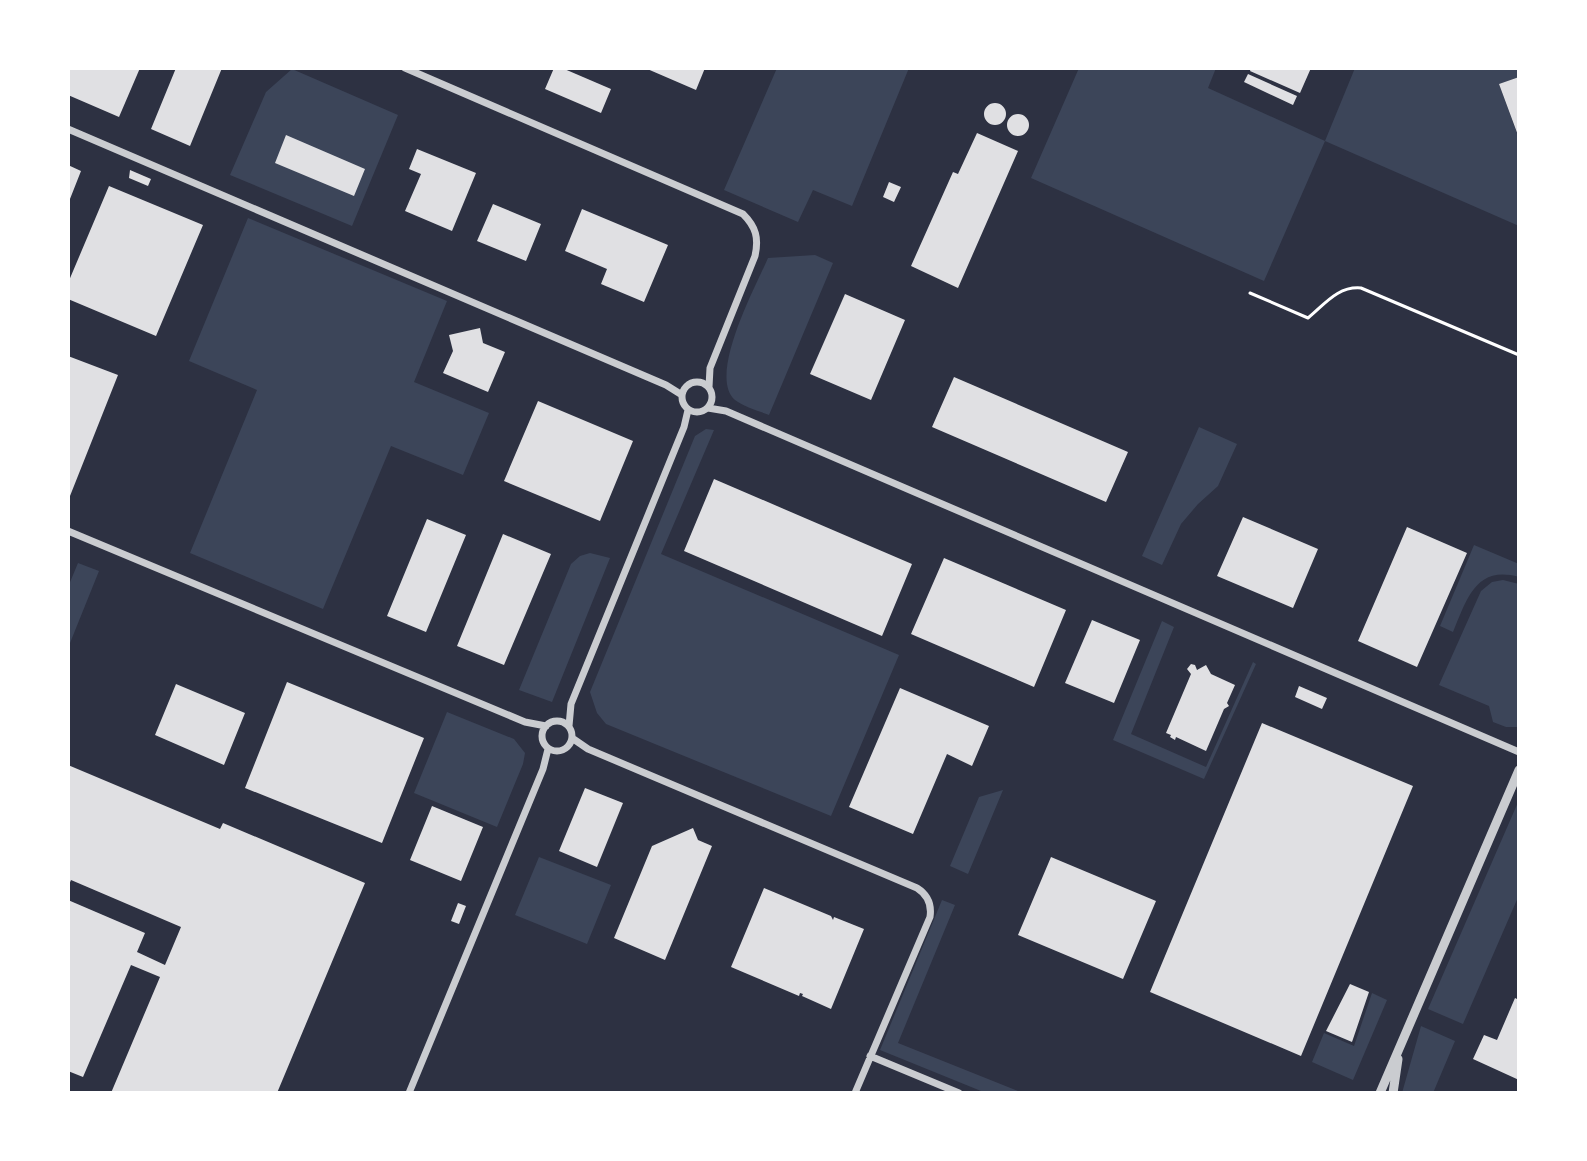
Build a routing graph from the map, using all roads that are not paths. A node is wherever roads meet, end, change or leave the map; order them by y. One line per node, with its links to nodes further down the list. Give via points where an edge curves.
1 (405, 68): 3 (street, via 752,222 758,244 755,256)
2 (68, 129): 5 (street)
3 (710, 368): 4 (street); 7 (street)
4 (697, 382): 6 (street); 7 (street)
5 (666, 385): 6 (street); 8 (street)
6 (686, 387): 8 (street)
7 (709, 387): 9 (street)
8 (682, 395): 11 (street)
9 (713, 400): 10 (street); 12 (street)
10 (708, 408): 12 (street); 13 (street)
11 (688, 410): 13 (street); 14 (street)
12 (726, 411): 27 (street)
13 (698, 413): 14 (street)
14 (684, 427): 16 (street)
15 (68, 531): 18 (street)
16 (571, 704): 17 (street); 20 (street)
17 (557, 721): 19 (street); 20 (street)
18 (525, 722): 19 (street); 21 (street)
19 (546, 726): 21 (street)
20 (569, 726): 22 (street)
21 (542, 734): 24 (street)
22 (572, 738): 23 (street); 25 (street)
23 (568, 747): 25 (street); 26 (street)
24 (548, 749): 26 (street); 28 (street)
25 (588, 749): 31 (street, via 923,892 930,902 930,917)
26 (557, 752): 28 (street)
27 (1519, 752)
28 (543, 769): 32 (street)
29 (1519, 770): 30 (street)
30 (1400, 1044): 35 (street); 36 (street)
31 (870, 1056): 33 (street); 34 (street)
32 (409, 1093)
33 (855, 1093)
34 (959, 1093)
35 (1380, 1093)
36 (1393, 1093)

